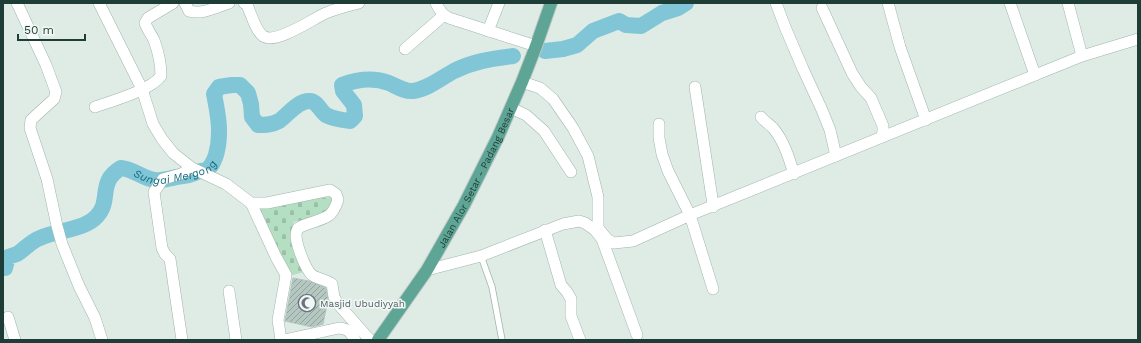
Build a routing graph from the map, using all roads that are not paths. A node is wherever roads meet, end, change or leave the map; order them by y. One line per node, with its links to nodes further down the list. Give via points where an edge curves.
1 (17, 3): 49 (street, via 56,92 54,99 31,120 30,128 47,179 62,244)
2 (100, 3): 25 (street)
3 (173, 3): 25 (street, via 148,18 145,23 154,40 161,76)
4 (185, 3): 5 (street, via 189,11 194,12)
5 (229, 3)
6 (244, 3): 7 (street, via 258,30 264,37 273,38 324,14)
7 (359, 3)
8 (436, 3): 16 (street)
9 (499, 3): 17 (street)
10 (551, 3): 19 (main road, Jalan Alor Setar - Padang Besar)
11 (776, 3): 32 (street, via 784,27 830,130)
12 (888, 3): 29 (street, via 900,47)
13 (1010, 3): 22 (street)
14 (1068, 3): 21 (street)
15 (822, 8): 31 (street, via 852,73 871,98 882,126)
16 (444, 15): 17 (street); 20 (street)
17 (488, 31): 19 (street)
18 (1138, 39): 21 (street)
19 (536, 46): 23 (main road, Jalan Alor Setar - Padang Besar)
20 (405, 49)
21 (1082, 56): 22 (street)
22 (1035, 75): 29 (street)
23 (522, 82): 27 (main road, Jalan Alor Setar - Padang Besar); 40 (street, via 540,88 553,99 588,156 598,197)
24 (695, 86): 37 (street)
25 (142, 89): 26 (street); 33 (street, via 153,124 162,139 173,153)
26 (95, 107)
27 (511, 108): 34 (street, via 526,114 544,131); 43 (main road, Jalan Alor Setar - Padang Besar, via 464,205)
28 (761, 117): 35 (street, via 782,142)
29 (926, 120): 31 (street)
30 (659, 124): 38 (street, via 662,154)
31 (882, 137): 32 (street)
32 (836, 156): 35 (street)
33 (197, 171): 36 (street, via 226,184); 50 (street, via 160,182 154,192 162,248 170,259)
34 (571, 172)
35 (794, 174): 37 (street)
36 (251, 202): 52 (street, via 286,275 278,320); 55 (street, via 267,204 330,190 336,194 338,200 329,216 298,228 298,248 312,275 332,284 338,304)
37 (712, 206): 38 (street)
38 (690, 215): 40 (street, via 633,241 620,243 608,240); 44 (street)
39 (585, 223): 40 (street); 41 (street, via 579,221); 47 (street, via 602,238)
40 (598, 228)
41 (545, 230): 42 (street); 58 (street, via 561,286 572,300 571,316)
42 (481, 256): 43 (street); 57 (lane, via 492,287)
43 (427, 270): 56 (main road, Jalan Alor Setar - Padang Besar)
44 (713, 289)
45 (230, 291): 51 (street)
46 (8, 317): 48 (street)
47 (637, 335)
48 (15, 340)
49 (102, 340)
50 (182, 340)
51 (236, 340)
52 (281, 340)
53 (284, 340): 54 (street, via 346,328)
54 (355, 340)
55 (370, 340)
56 (378, 340)
57 (502, 340)
58 (580, 340)

